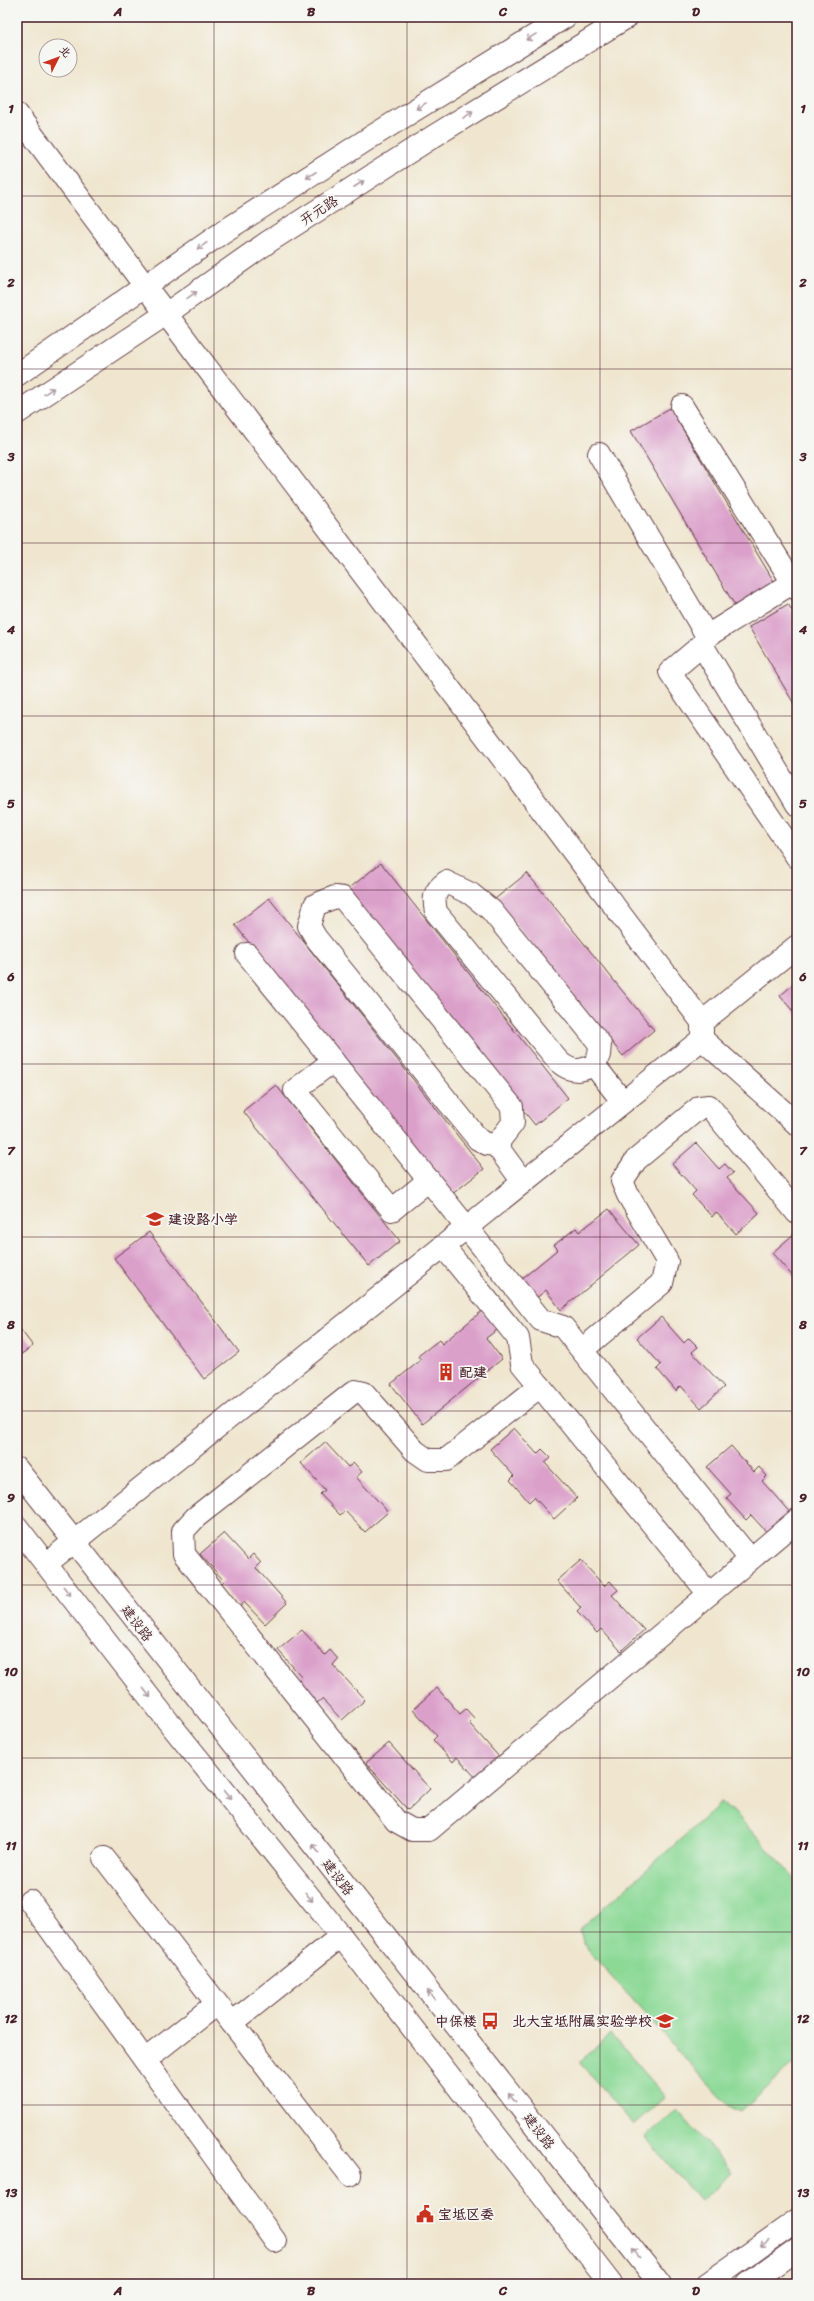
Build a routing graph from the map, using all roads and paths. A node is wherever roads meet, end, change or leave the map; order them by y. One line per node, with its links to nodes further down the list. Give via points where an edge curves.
1 (565, 17): 4 (street, one-way to 4, via 364,141)
2 (627, 17): 5 (street, 开元路, one-way to 2, via 268,242)
3 (17, 114): 4 (street)
4 (144, 286): 5 (street); 6 (street)
5 (166, 314): 8 (street, 开元路, one-way to 5); 16 (street)
6 (17, 375)
7 (682, 406): 10 (street)
8 (17, 413)
9 (600, 454): 11 (street)
10 (796, 584): 11 (street)
11 (704, 640): 12 (street); 13 (street, via 670,672)
12 (797, 804)
13 (797, 857)
14 (797, 946): 16 (street)
15 (247, 954): 17 (street)
16 (702, 1030): 19 (street); 20 (street)
17 (333, 1061): 22 (street); 22 (street, via 295,1090 382,1198 392,1210)
18 (594, 1065): 18 (street, via 600,1044 491,910 471,894 446,882 436,889 433,900 436,912 559,1062 576,1071); 19 (street)
19 (623, 1102): 23 (street)
20 (797, 1124)
21 (496, 1145): 21 (street, via 513,1123 512,1107 343,898 335,897 315,905 309,926 316,938 478,1139); 23 (street)
22 (429, 1180): 25 (street)
23 (523, 1182): 25 (street)
24 (797, 1213): 29 (street, via 709,1106 700,1107 636,1160 622,1181 667,1261 662,1283)
25 (467, 1227): 26 (street); 27 (street)
26 (443, 1246): 28 (street); 34 (street)
27 (541, 1320): 28 (street); 29 (street, via 563,1327)
28 (518, 1338): 30 (street, via 522,1364)
29 (582, 1350): 35 (street)
30 (540, 1386): 37 (street); 37 (street, via 446,1460 428,1460 415,1451 364,1393 355,1391 196,1517 183,1531 184,1554 396,1821 412,1830 429,1830)
31 (17, 1469): 34 (street, 建设路)
32 (797, 1520): 35 (street)
33 (17, 1527): 36 (street)
34 (74, 1543): 36 (street); 49 (street, 建设路, one-way to 34)
35 (750, 1559): 37 (street)
36 (46, 1564): 40 (street, one-way to 40, via 171,1725)
37 (709, 1594)
38 (104, 1858): 41 (street)
39 (30, 1901): 43 (street)
40 (341, 1936): 42 (street); 48 (street)
41 (216, 2004): 42 (street); 43 (street)
42 (232, 2023): 44 (street)
43 (145, 2060): 46 (street)
44 (350, 2174)
45 (797, 2220): 50 (street, one-way to 50)
46 (275, 2241)
47 (797, 2249): 51 (street)
48 (611, 2284)
49 (660, 2284)
50 (707, 2284)
51 (748, 2284)

